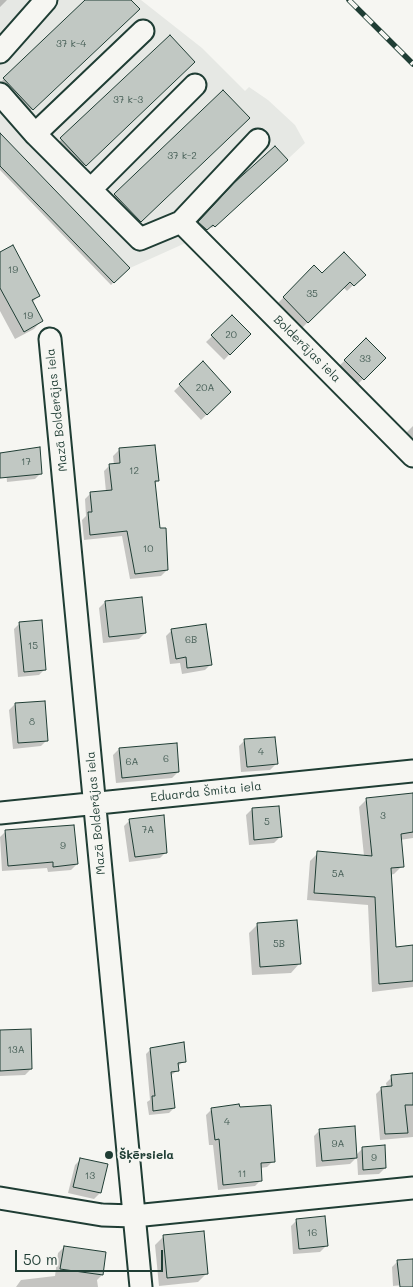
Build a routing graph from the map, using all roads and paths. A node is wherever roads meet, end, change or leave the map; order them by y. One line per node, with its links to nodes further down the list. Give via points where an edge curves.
1 (46, 0): 3 (street)
2 (143, 31): 6 (street)
3 (0, 52)
4 (195, 85): 8 (street)
5 (0, 94): 6 (street)
6 (35, 134): 8 (street)
7 (258, 140): 9 (street)
8 (91, 189): 9 (street, via 140,238)
9 (181, 222): 11 (street, Bolderājas iela)
10 (50, 340): 13 (street, Mazā Bolderājas iela)
11 (413, 456)
12 (413, 771): 13 (street, Eduarda Šmita iela)
13 (95, 803): 14 (street, Eduarda Šmita iela); 17 (street, Mazā Bolderājas iela)
14 (0, 813)
15 (413, 1188): 17 (street)
16 (0, 1198): 17 (street, via 102,1215)
17 (134, 1216): 18 (street, Mazā Bolderājas iela)
18 (141, 1287)

